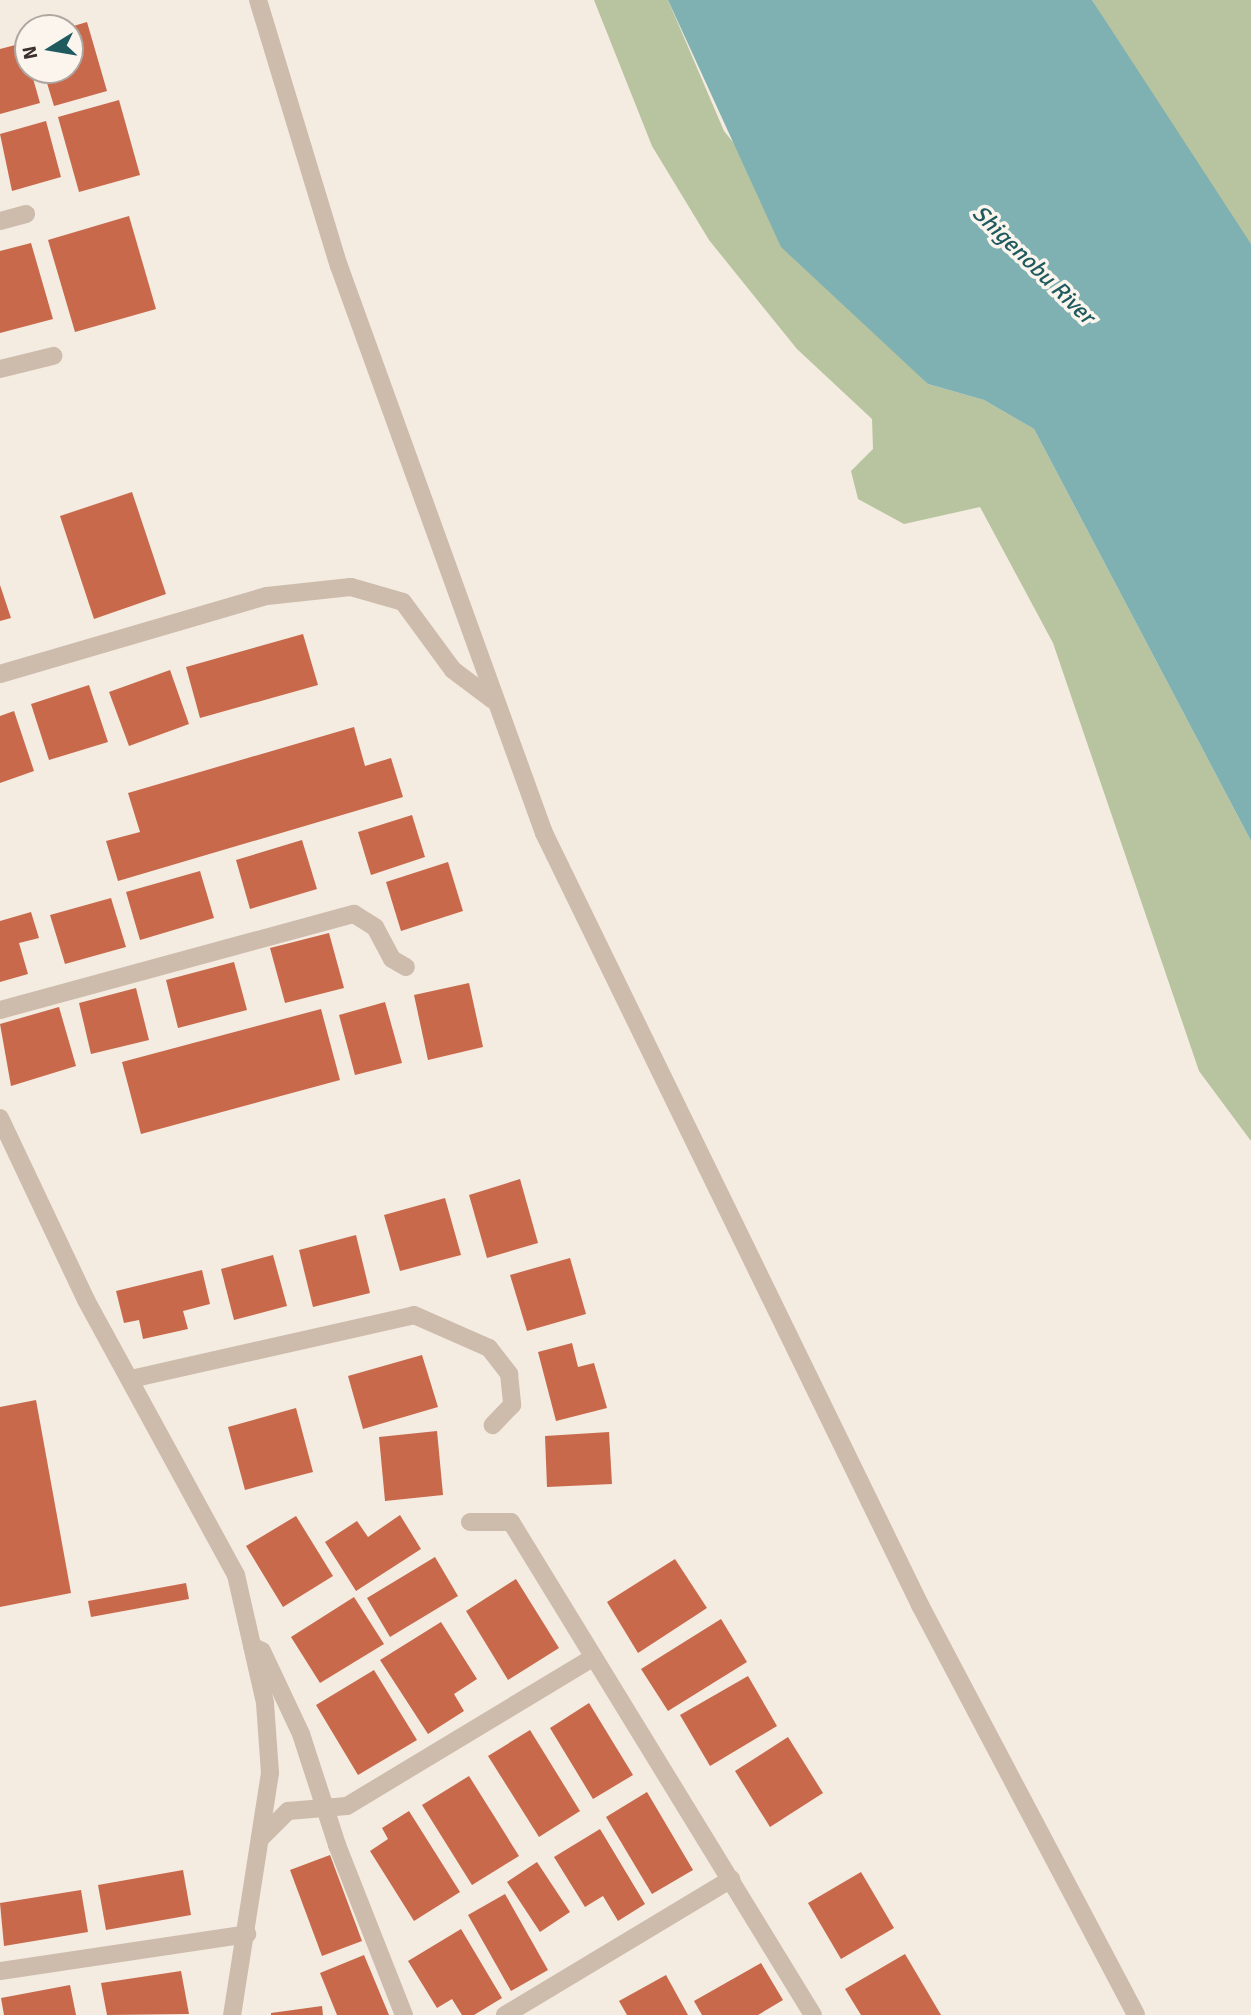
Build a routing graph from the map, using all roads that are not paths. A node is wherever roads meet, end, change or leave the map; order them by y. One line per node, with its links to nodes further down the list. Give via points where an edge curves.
1 (258, 0): 7 (street, via 339,266)
2 (26, 214): 3 (street)
3 (0, 221)
4 (53, 356): 5 (street)
5 (0, 369)
6 (0, 674): 7 (street, via 267,596 351,587 403,602 453,670)
7 (493, 700): 25 (street, via 596,948 920,1605)
8 (406, 967): 9 (street, via 391,960 375,927 354,914)
9 (0, 1010)
10 (0, 1118): 11 (street)
11 (131, 1379): 12 (street, via 414,1315 489,1348 509,1374 512,1405); 14 (street, via 236,1575)
12 (493, 1424)
13 (470, 1522): 15 (street, via 511,1522)
14 (250, 1645): 16 (street, via 262,1651 277,1680); 17 (street, via 265,1703 270,1773)
15 (594, 1657): 16 (street, via 347,1806); 18 (street)
16 (326, 1808): 17 (street, via 288,1811); 22 (street)
17 (262, 1836): 19 (street)
18 (731, 1879): 23 (street); 24 (street)
19 (247, 1934): 20 (street); 21 (street)
20 (0, 1970)
21 (232, 2015)
22 (404, 2015)
23 (505, 2015)
24 (813, 2015)
25 (1136, 2015)

